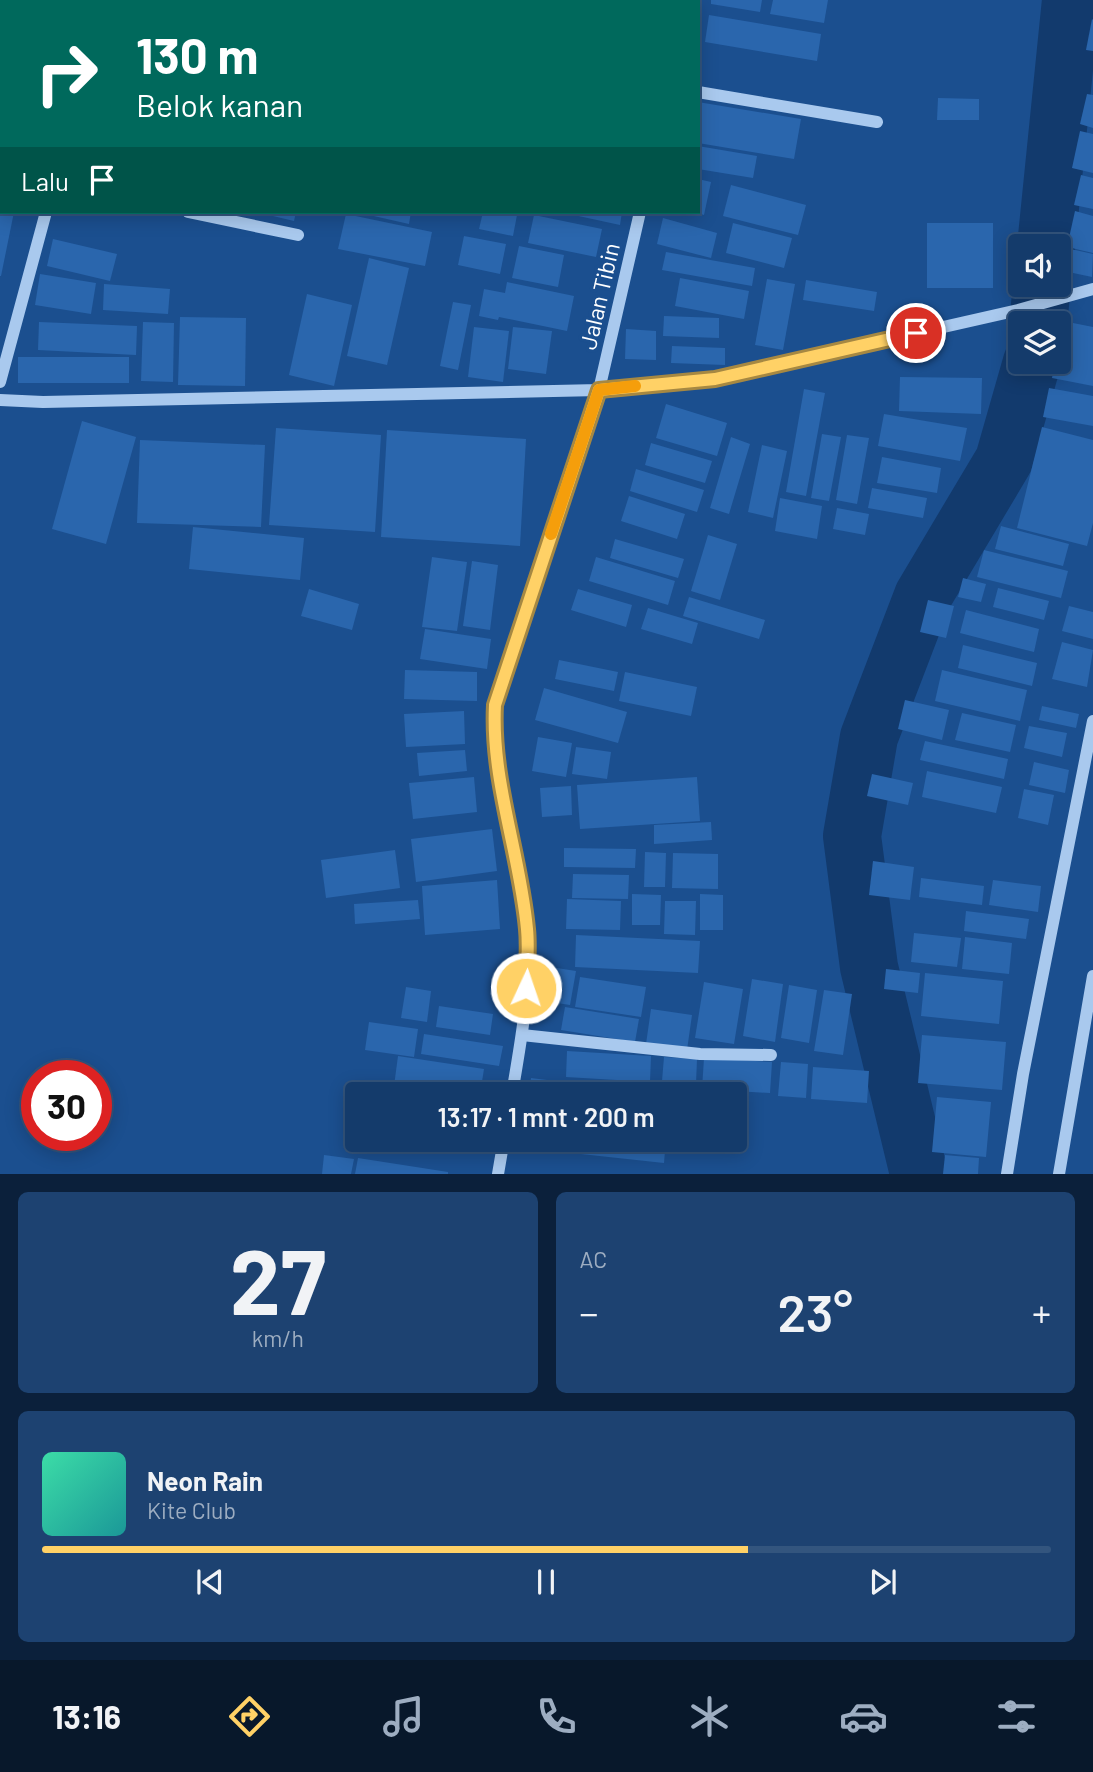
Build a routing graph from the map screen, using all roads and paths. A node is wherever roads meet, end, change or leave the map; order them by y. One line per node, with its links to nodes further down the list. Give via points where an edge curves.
1 (700, 92): 2 (street)
2 (877, 122)
3 (45, 214): 8 (street)
4 (198, 214): 6 (street)
5 (640, 214): 9 (street, Jalan Tibin)
6 (298, 235)
7 (1093, 289): 9 (street, via 715,379)
8 (0, 382)
9 (599, 390): 10 (street); 13 (street, Jalan Tibin, via 495,705 493,735 500,785 527,929)
10 (0, 400)
11 (1093, 721): 18 (street)
12 (1093, 976): 19 (street)
13 (522, 1035): 14 (street, via 700,1054); 15 (street, Jalan Tibin)
14 (771, 1055)
15 (514, 1082)
16 (502, 1152): 17 (street)
17 (498, 1174)
18 (1007, 1174)
19 (1059, 1174)

